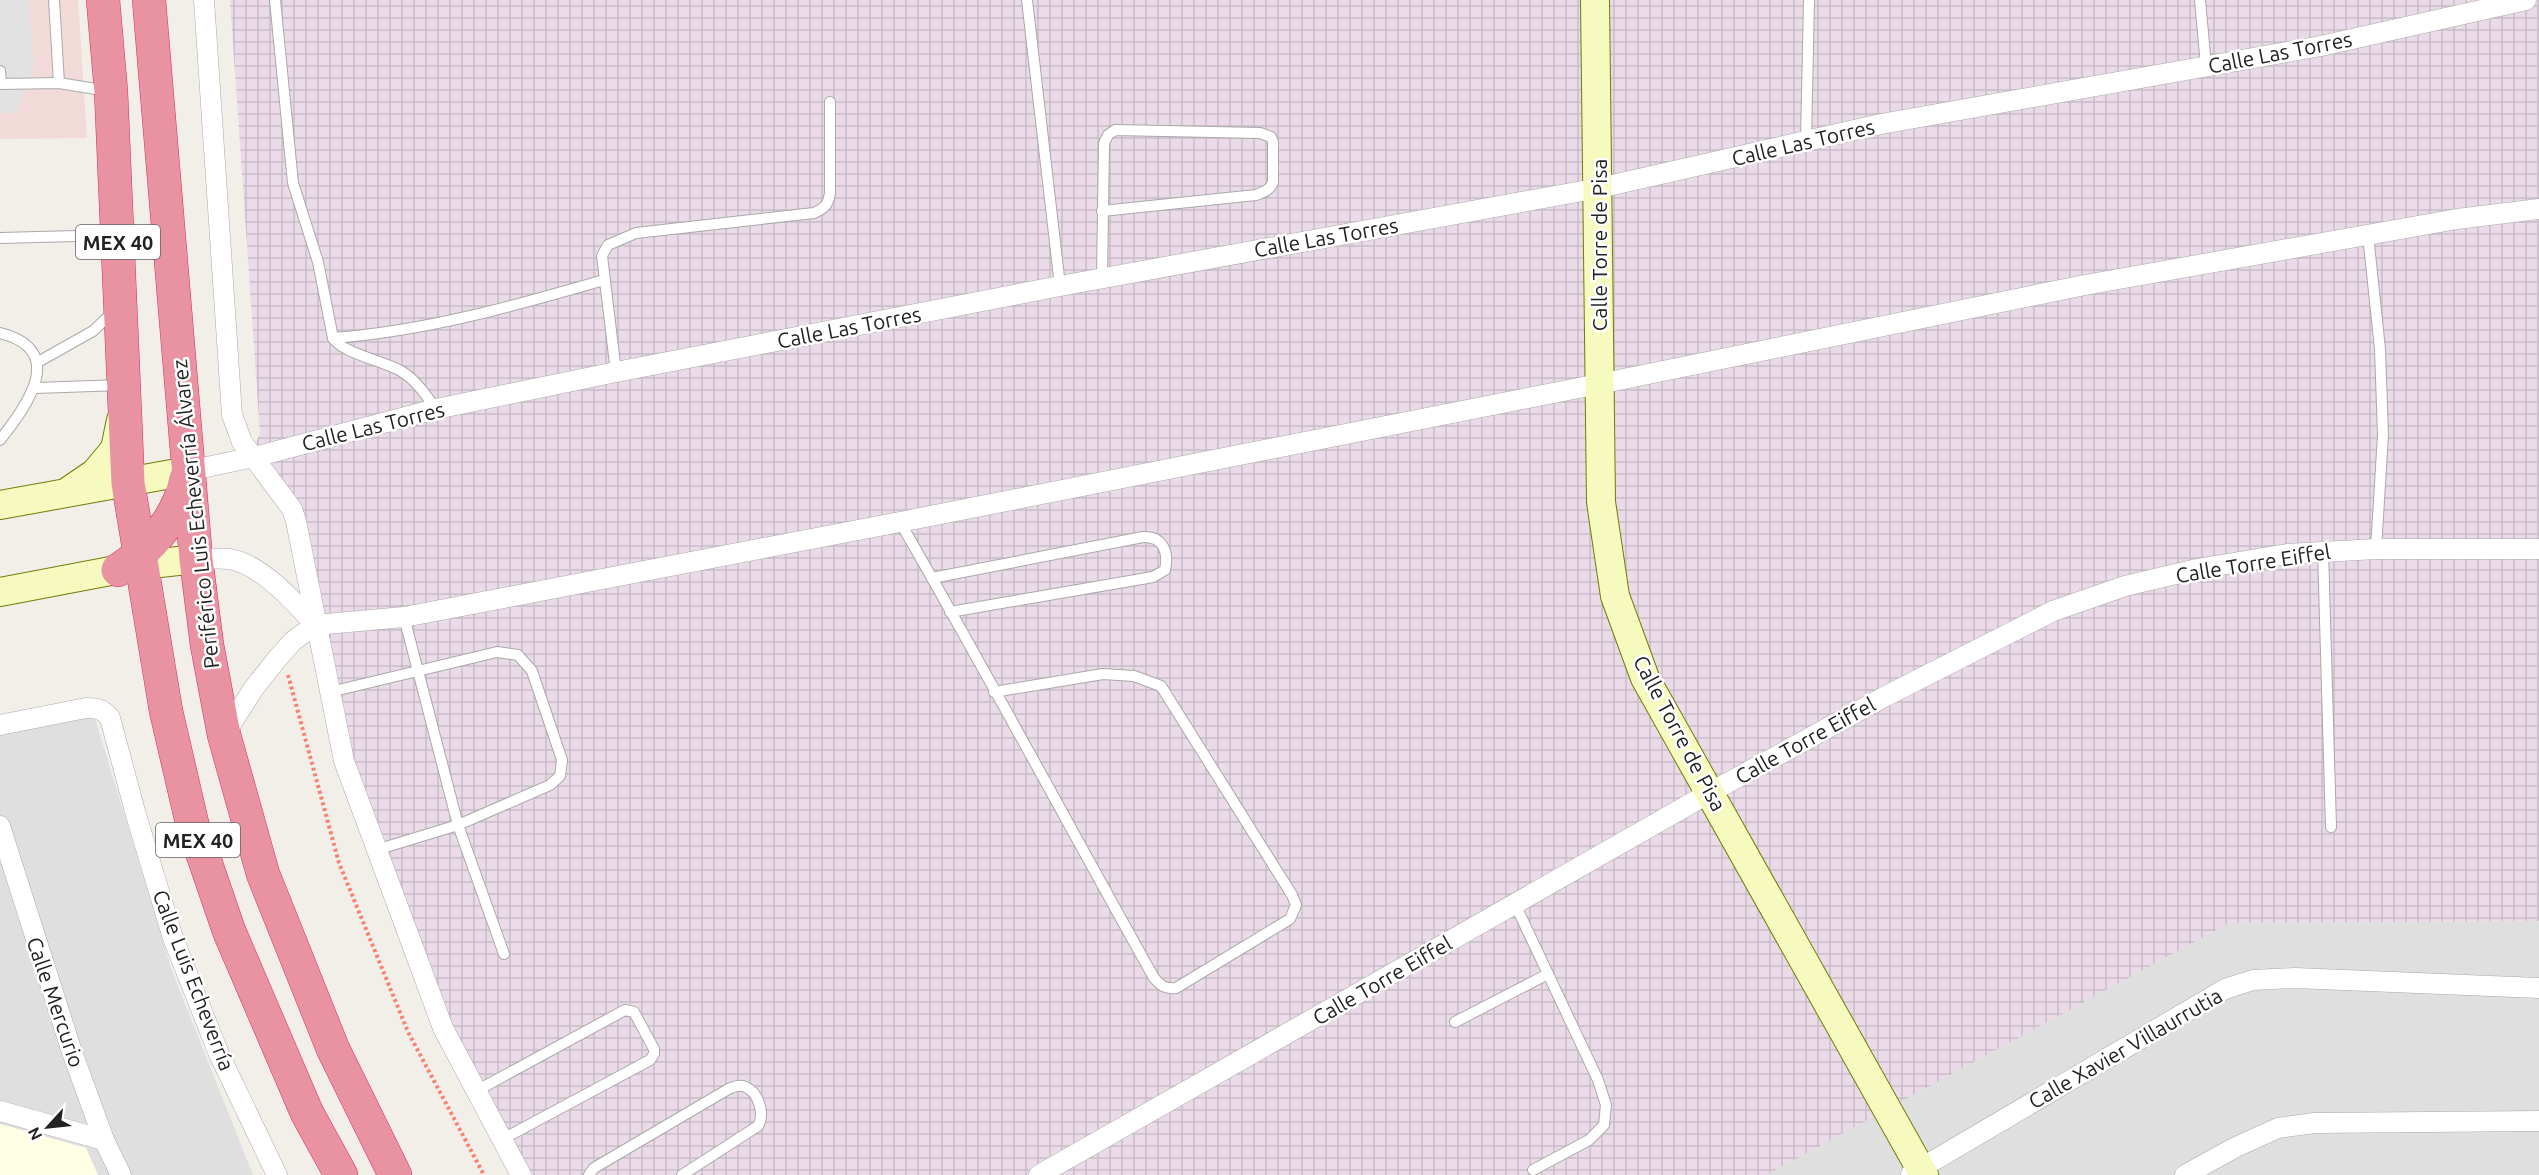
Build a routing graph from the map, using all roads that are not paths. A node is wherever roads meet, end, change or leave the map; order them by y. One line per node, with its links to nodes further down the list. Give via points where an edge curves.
1 (54, 0): 13 (lane)
2 (103, 0): 15 (highway, MEX 40)
3 (149, 0): 38 (highway, Periférico Luis Echeverría Álvarez / MEX 40)
4 (204, 0): 37 (street, via 232,415 242,442)
5 (275, 0): 29 (lane, via 292,183 318,262)
6 (1027, 0): 26 (lane)
7 (1595, 0): 18 (street, Calle Torre de Pisa)
8 (1809, 0): 17 (lane)
9 (2200, 0): 11 (lane)
10 (2526, 0): 11 (street, Calle Las Torres, via 2321,46)
11 (2206, 66): 17 (street, Calle Las Torres)
12 (0, 71): 14 (lane)
13 (59, 83): 14 (lane); 15 (lane)
14 (0, 84)
15 (111, 91): 21 (highway, MEX 40)
16 (830, 102): 25 (lane, via 830,193 823,209 636,232 608,245 602,256)
17 (1806, 141): 18 (street, Calle Las Torres)
18 (1599, 188): 24 (street, Calle Las Torres); 32 (street, Calle Torre de Pisa)
19 (2539, 209): 22 (street)
20 (1102, 211): 20 (lane, via 1264,192 1273,182 1271,137 1260,133 1115,130 1104,142); 24 (lane)
21 (117, 235): 23 (lane); 27 (highway, MEX 40)
22 (2368, 235): 32 (street, via 2085,285); 43 (lane, via 2380,349 2383,435)
23 (0, 238)
24 (1102, 279): 26 (street, Calle Las Torres)
25 (604, 280): 29 (lane, via 487,314 424,327); 31 (lane)
26 (1060, 286): 31 (street, Calle Las Torres)
27 (120, 305): 30 (lane, via 93,331); 34 (highway, MEX 40)
28 (0, 333): 30 (lane, via 17,337)
29 (333, 338): 35 (lane, via 342,346 402,371 418,384)
30 (38, 362): 33 (lane)
31 (616, 372): 35 (street, Calle Las Torres)
32 (1599, 384): 42 (street); 58 (street, Calle Torre de Pisa, via 1601,502 1615,596 1645,678)
33 (35, 388): 34 (lane); 36 (lane)
34 (124, 396): 39 (highway, MEX 40); 40 (street, via 115,449 95,473)
35 (436, 410): 37 (street, Calle Las Torres)
36 (0, 440)
37 (254, 457): 38 (street, Calle Las Torres); 52 (street, via 286,498 296,521)
38 (188, 471): 39 (street, Calle Las Torres); 46 (highway, Periférico Luis Echeverría Álvarez / MEX 40); 47 (highway, via 181,499 170,520)
39 (128, 483): 40 (street, Calle Las Torres); 47 (highway, MEX 40)
40 (66, 493): 41 (street, Calle Las Torres)
41 (0, 505)
42 (900, 522): 48 (lane); 51 (street)
43 (2376, 549): 44 (street, Calle Torre Eiffel); 45 (street, Calle Torre Eiffel)
44 (2539, 549)
45 (2323, 550): 58 (street, Calle Torre Eiffel, via 2197,569 2125,586 2053,611 1884,697); 61 (lane)
46 (196, 559): 47 (street); 52 (street, via 230,559 246,565 296,603); 57 (highway, Periférico Luis Echeverría Álvarez / MEX 40)
47 (134, 563): 49 (street); 77 (highway, MEX 40, via 192,823 229,932 307,1113)
48 (932, 578): 50 (lane); 50 (lane, via 1143,537 1162,542 1167,559 1165,570 1153,577)
49 (0, 592)
50 (950, 612): 55 (lane)
51 (404, 617): 52 (street); 53 (lane)
52 (315, 625): 54 (street); 57 (street, via 277,659)
53 (417, 670): 54 (lane); 59 (lane); 59 (lane, via 497,652 518,655 532,672 562,760 560,776 550,785)
54 (330, 692): 62 (street, via 344,761)
55 (994, 692): 55 (lane, via 1103,674 1134,676 1161,686 1292,895 1296,905 1290,919 1176,988 1160,985)
56 (0, 725): 76 (street, Calle Luis Echeverría, via 86,708 105,711 114,730 173,938 219,1054)
57 (224, 735): 78 (highway, Periférico Luis Echeverría Álvarez / MEX 40, via 263,874 333,1049)
58 (1711, 792): 63 (street, Calle Torre Eiffel); 74 (street, Calle Torre de Pisa)
59 (458, 825): 62 (lane); 64 (lane)
60 (0, 826): 71 (street, Calle Mercurio, via 39,955)
61 (2331, 827)
62 (376, 850): 68 (street, via 443,1028)
63 (1515, 904): 65 (lane); 82 (street, Calle Torre Eiffel)
64 (504, 954)
65 (1548, 974): 67 (lane); 73 (lane, via 1598,1080 1605,1105 1604,1125 1589,1140)
66 (2539, 988): 74 (street, Calle Xavier Villaurrutia, via 2295,978 2253,980 2225,989)
67 (1455, 1022)
68 (476, 1091): 72 (street); 72 (lane, via 625,1010 634,1012 654,1049 650,1060)
69 (0, 1111): 71 (street)
70 (2539, 1121): 83 (street, via 2305,1124 2278,1128)
71 (104, 1140): 75 (street, Calle Mercurio)
72 (501, 1140): 79 (street)
73 (1533, 1170)
74 (1917, 1173)
75 (121, 1175)
76 (277, 1175)
77 (341, 1175)
78 (395, 1175)
79 (521, 1175)
80 (589, 1175): 81 (lane, via 594,1168 725,1091 744,1086 761,1108 758,1126)
81 (682, 1175)
82 (1038, 1175)
83 (2185, 1175)

